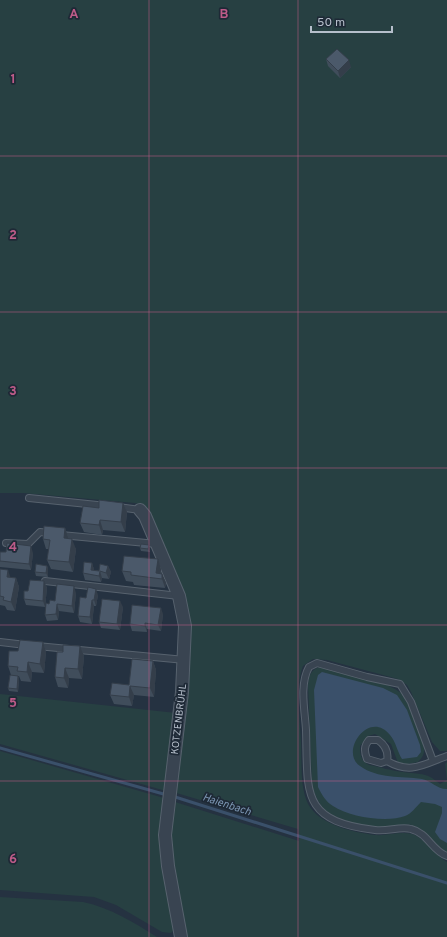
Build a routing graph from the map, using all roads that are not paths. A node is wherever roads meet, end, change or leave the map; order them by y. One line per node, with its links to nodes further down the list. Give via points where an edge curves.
1 (29, 498): 2 (lane)
2 (140, 510): 4 (street, KOTZENBRÜHL)
3 (6, 543): 4 (lane, via 28,544 40,532)
4 (157, 544): 6 (street, KOTZENBRÜHL)
5 (45, 581): 6 (lane)
6 (180, 596): 8 (street, KOTZENBRÜHL, via 184,616)
7 (0, 642): 8 (lane)
8 (185, 660): 13 (street, KOTZENBRÜHL, via 169,796 166,850)
9 (447, 756): 11 (lane)
10 (387, 761): 11 (lane, via 408,768 416,768)
11 (433, 761): 12 (lane, via 411,702 400,684 367,678 316,663 308,667 304,694 308,791 314,804 323,814 335,821 374,830 416,830)
12 (447, 856)
13 (181, 937)

